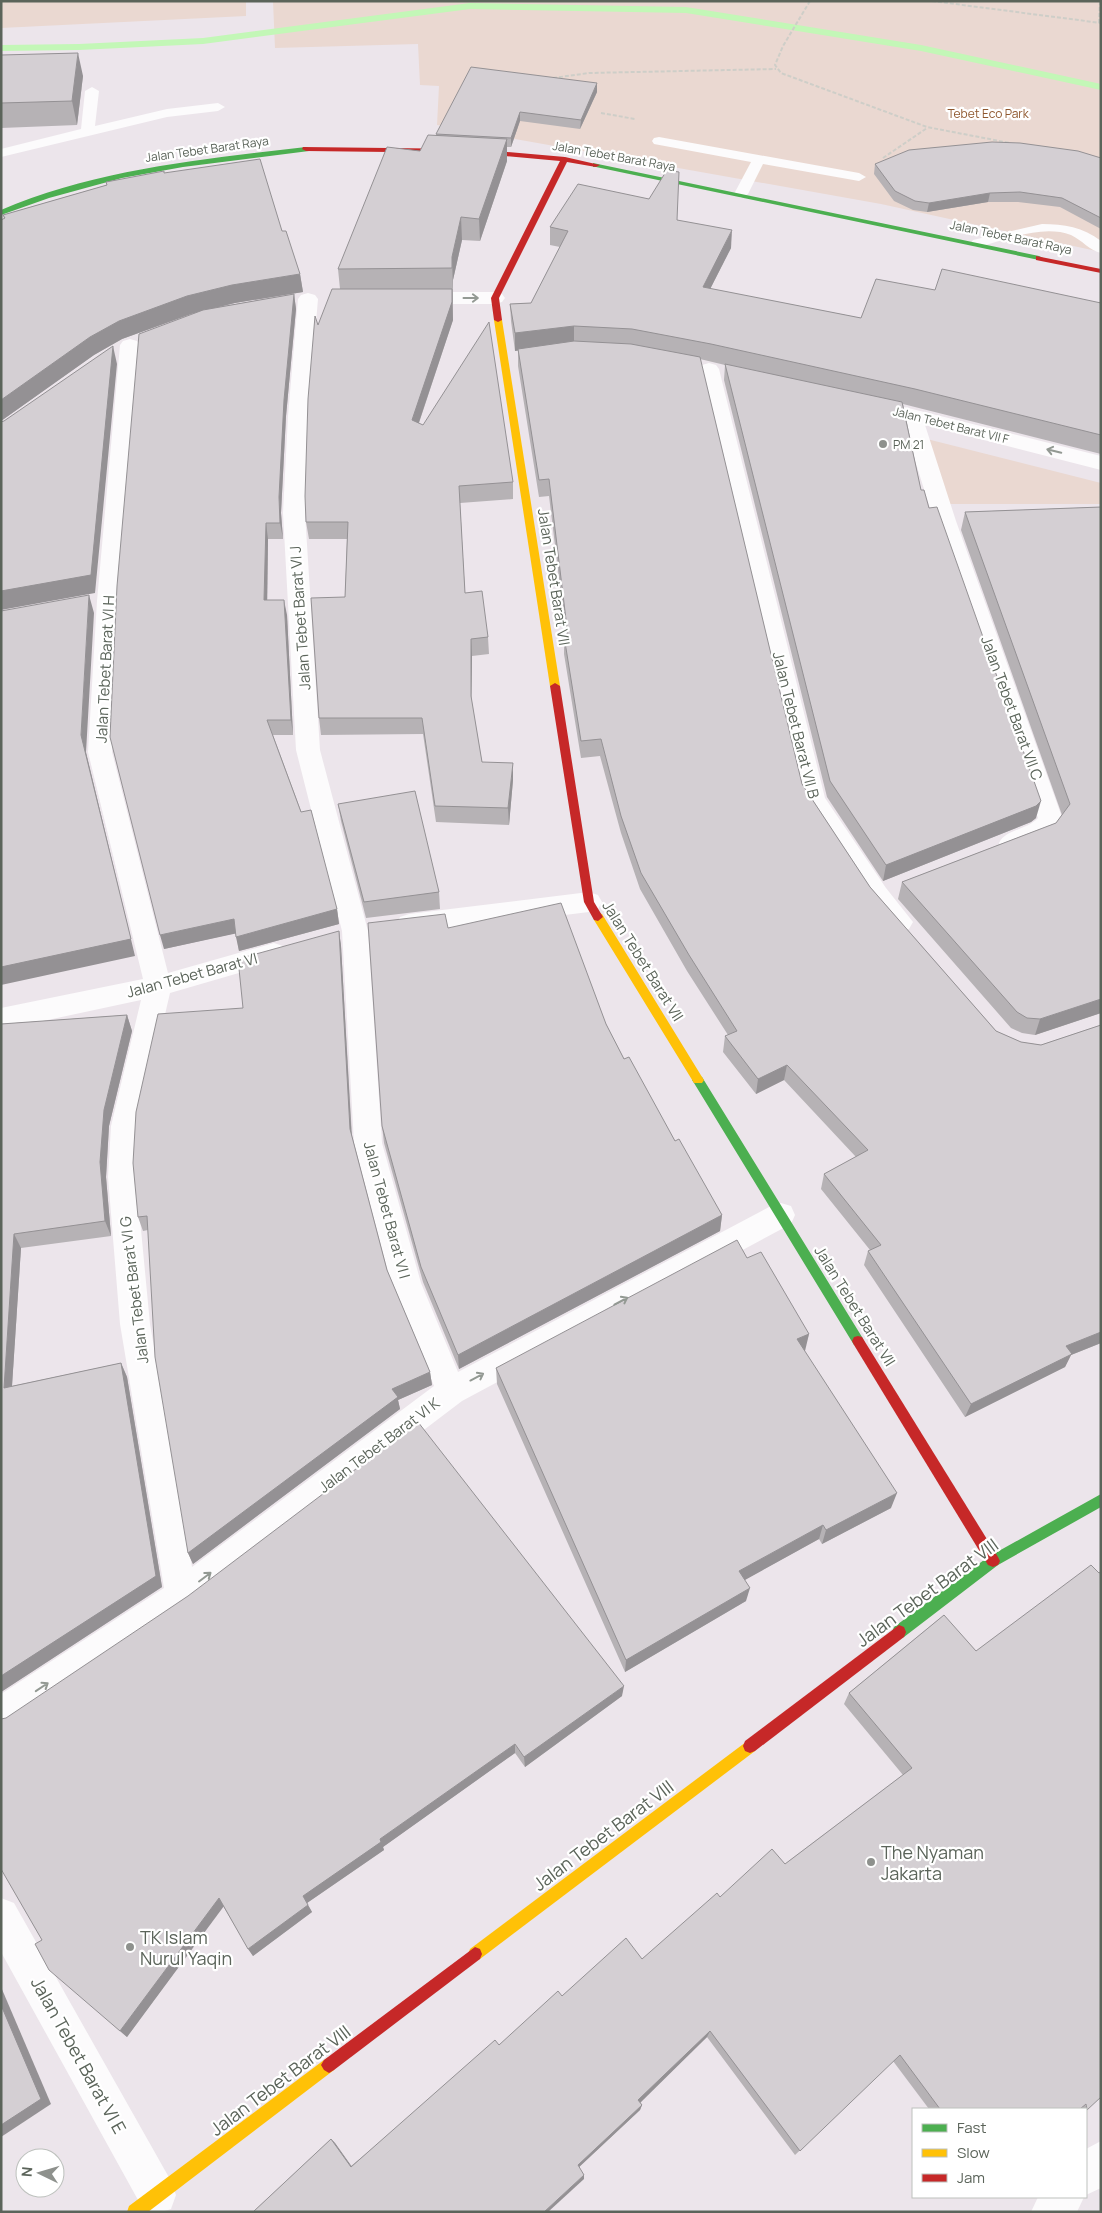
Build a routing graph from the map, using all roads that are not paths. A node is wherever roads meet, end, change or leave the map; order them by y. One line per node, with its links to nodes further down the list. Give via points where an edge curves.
1 (92, 91): 3 (lane)
2 (218, 107): 3 (lane, via 167,113)
3 (88, 132): 5 (lane)
4 (659, 141): 7 (lane)
5 (1, 153)
6 (565, 159): 9 (street, Jalan Tebet Barat Raya); 10 (street, Jalan Tebet Barat Raya, via 473,151 314,148 162,168 86,184); 15 (street)
7 (759, 159): 8 (lane); 9 (lane)
8 (859, 177)
9 (741, 194): 11 (street, Jalan Tebet Barat Raya)
10 (1, 212)
11 (978, 244): 12 (lane, via 1034,227 1051,227 1081,234); 13 (street, Jalan Tebet Barat Raya)
12 (1101, 249)
13 (1101, 271)
14 (396, 298): 15 (street, one-way to 15)
15 (495, 298): 23 (street, Jalan Tebet Barat VII, via 514,359)
16 (309, 300): 24 (street, Jalan Tebet Barat VI J, via 298,416 294,513 308,750 316,786)
17 (109, 357): 27 (street, Jalan Tebet Barat VI H, via 137,342 98,603 100,752)
18 (709, 369): 25 (street, Jalan Tebet Barat VII B, via 813,800 886,891)
19 (872, 406): 20 (street, Jalan Tebet Barat VII F)
20 (911, 414): 21 (street, Jalan Tebet Barat VII F, one-way to 20); 22 (street, Jalan Tebet Barat VII C, via 954,521 1051,820 1041,832)
21 (1101, 463)
22 (986, 852)
23 (589, 902): 24 (street); 29 (street, Jalan Tebet Barat VII)
24 (362, 931): 30 (street, Jalan Tebet Barat VI I, via 368,1143 406,1283)
25 (916, 940)
26 (299, 947): 27 (street, Jalan Tebet Barat VI)
27 (158, 986): 28 (street, Jalan Tebet Barat VI); 33 (street, Jalan Tebet Barat VI G, via 125,1126 122,1177 135,1324)
28 (1, 1019)
29 (781, 1215): 30 (street, Jalan Tebet Barat VI K, one-way to 29); 32 (street, Jalan Tebet Barat VII)
30 (451, 1391): 33 (street, Jalan Tebet Barat VI K, one-way to 30)
31 (1101, 1500): 32 (street, Jalan Tebet Barat VIII)
32 (993, 1561): 39 (street, Jalan Tebet Barat VIII)
33 (181, 1595): 34 (street, Jalan Tebet Barat VI K, one-way to 33)
34 (1, 1714)
35 (1, 1916): 39 (street, Jalan Tebet Barat VI E)
36 (1101, 2160): 37 (street)
37 (1087, 2175)
38 (1064, 2198): 40 (street)
39 (146, 2203)
40 (1050, 2212)

